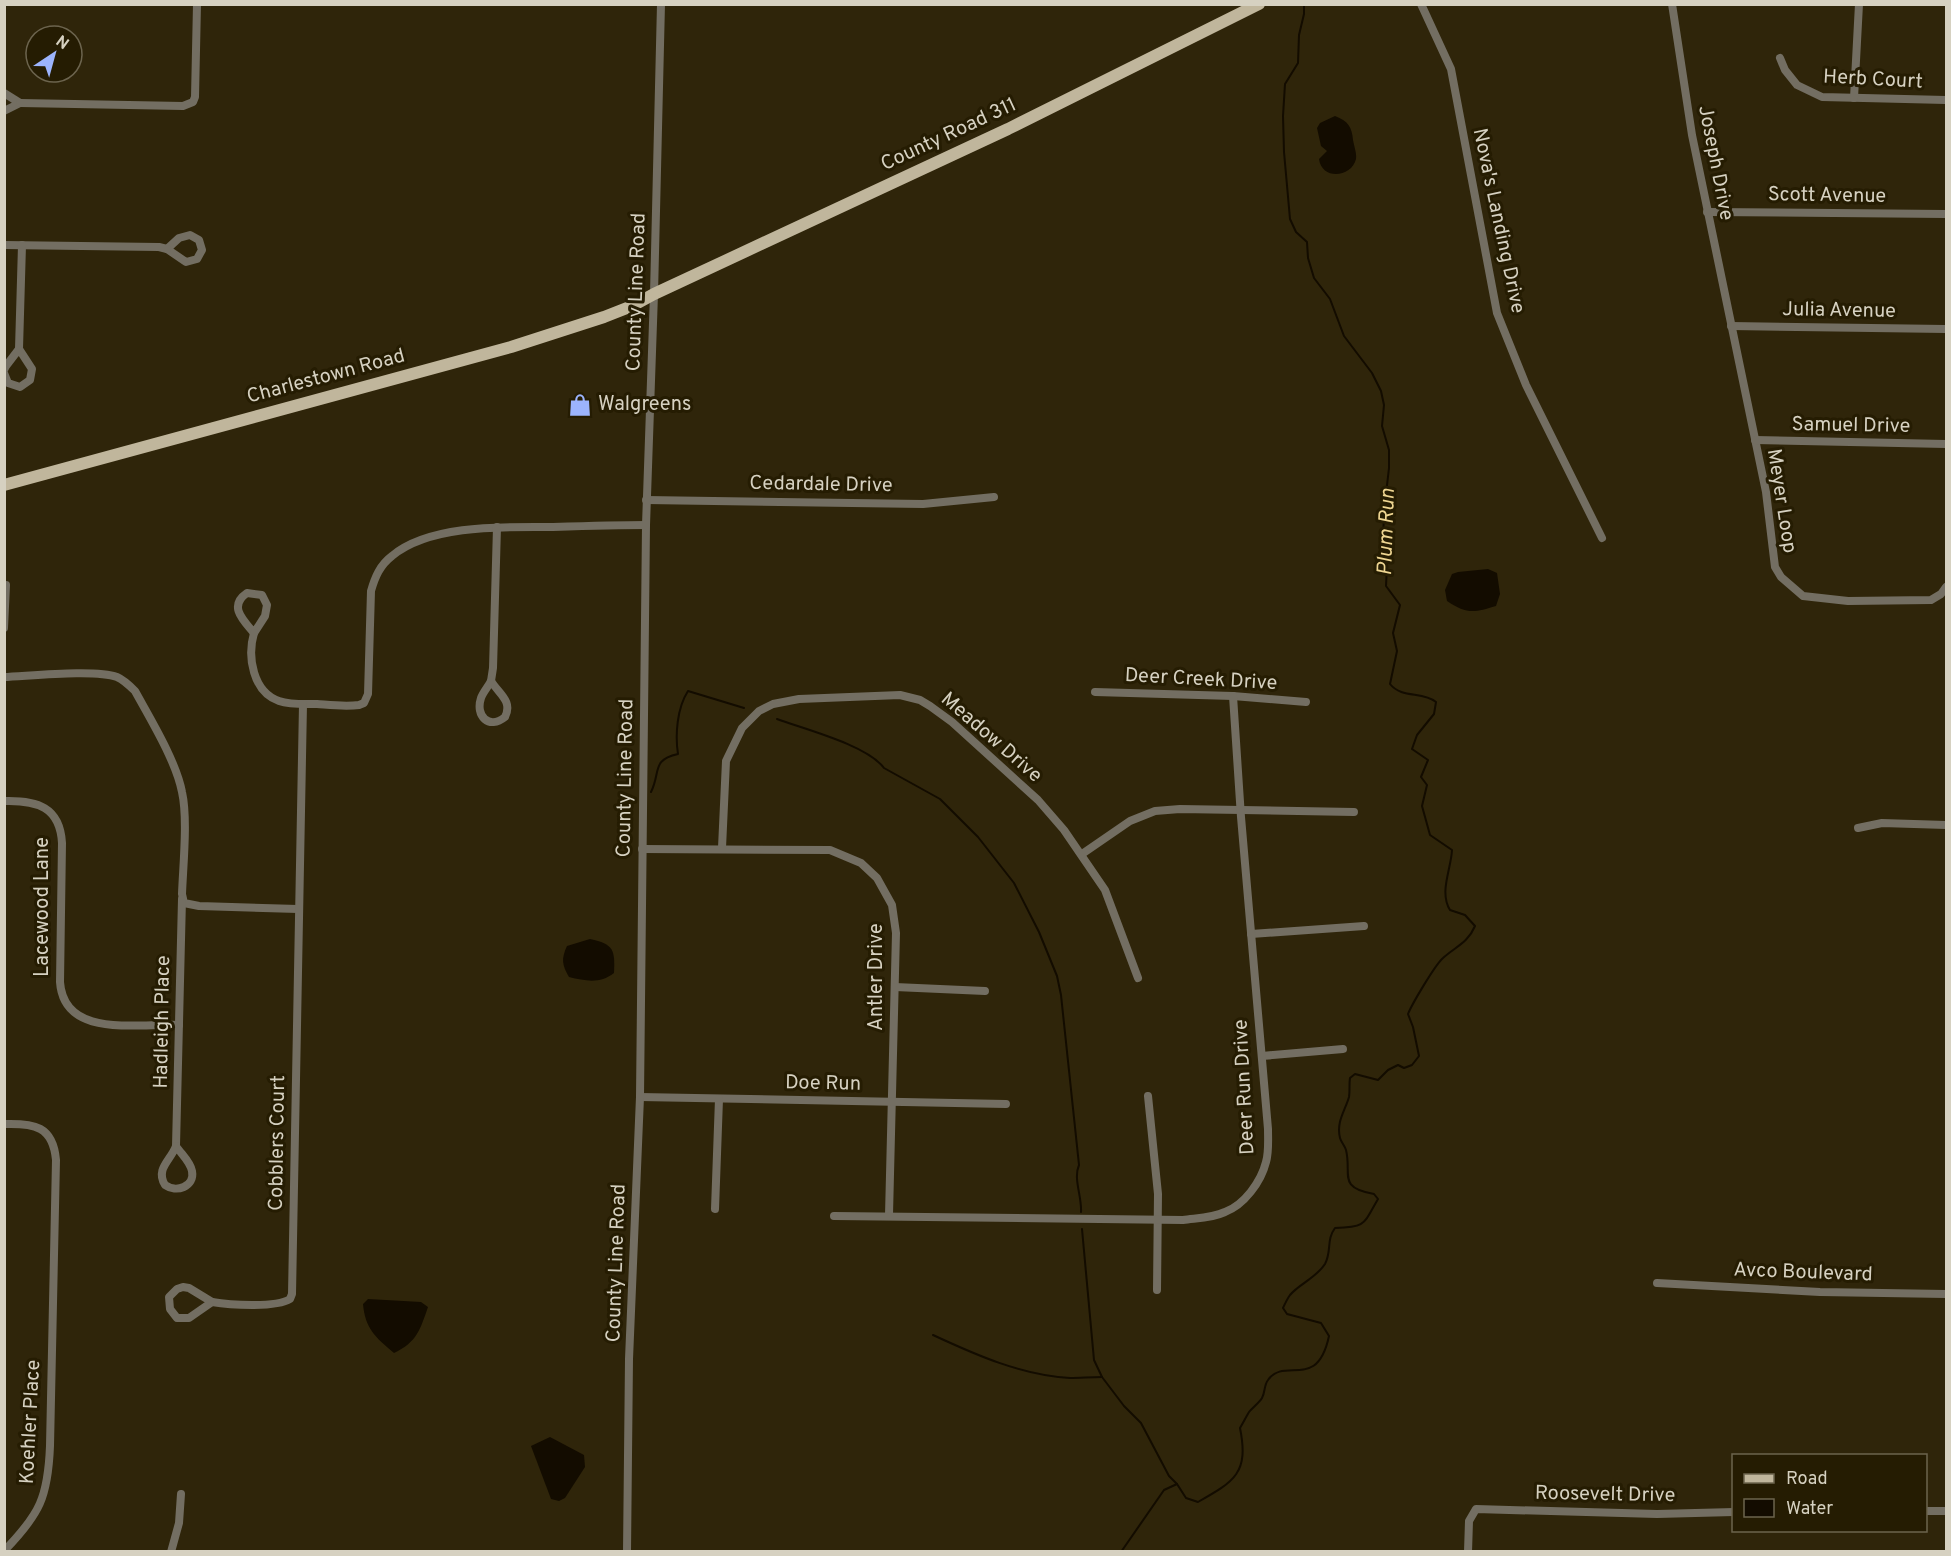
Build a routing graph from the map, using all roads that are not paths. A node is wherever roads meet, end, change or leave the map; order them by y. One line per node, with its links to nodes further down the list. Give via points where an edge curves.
1 (196, 4): 11 (street, via 195,97 189,105)
2 (661, 4): 18 (street, County Line Road)
3 (1259, 4): 18 (main road, County Road 311, via 1008,129)
4 (1421, 4): 30 (street, Nova's Landing Drive, via 1451,69 1497,313 1526,385)
5 (1672, 4): 13 (street, Joseph Drive)
6 (1859, 4): 9 (street)
7 (1780, 58): 9 (street, Herb Court, via 1797,85 1811,93)
8 (4, 93): 11 (street)
9 (1854, 98): 10 (street, Herb Court)
10 (1947, 100)
11 (20, 104): 12 (street)
12 (4, 111)
13 (1707, 212): 14 (street, Scott Avenue); 19 (street, Joseph Drive)
14 (1947, 214)
15 (4, 245): 16 (street)
16 (21, 245): 17 (street); 21 (street)
17 (167, 249)
18 (654, 294): 25 (main road, Charlestown Road, via 604,317 511,347); 27 (street, County Line Road)
19 (1731, 326): 20 (street, Julia Avenue); 23 (street, Meyer Loop)
20 (1947, 329)
21 (19, 349): 22 (street); 22 (street, via 32,369 30,380 20,387 14,386)
22 (4, 372)
23 (1755, 440): 24 (street, Samuel Drive); 32 (street, Meyer Loop, via 1775,567 1794,590 1803,596 1848,601 1931,600)
24 (1947, 444)
25 (4, 485)
26 (994, 497): 27 (street, Cedardale Drive, via 923,504)
27 (646, 500): 28 (street, County Line Road)
28 (646, 525): 29 (street); 47 (street, County Line Road)
29 (497, 527): 36 (street); 40 (street, via 428,539 390,557 378,572 371,591 367,699 353,706)
30 (1602, 537)
31 (6, 585): 33 (street)
32 (1947, 587)
33 (4, 628)
34 (254, 633): 34 (street, via 267,605 262,595 252,593 240,599 237,608); 40 (street, via 252,657 260,686 279,701)
35 (4, 677): 49 (street, Hadleigh Place, via 99,674 116,677 135,692 182,790)
36 (491, 681): 36 (street, via 479,708 482,718 495,722 505,717 508,707)
37 (1095, 692): 38 (street, Deer Creek Drive)
38 (1233, 696): 39 (street, Deer Creek Drive); 42 (street, Deer Run Drive)
39 (1306, 702)
40 (303, 704): 50 (street, Cobblers Court)
41 (4, 801): 56 (street, Lacewood Lane, via 42,806 59,825 60,990 66,1005 76,1016 90,1022)
42 (1241, 811): 43 (street); 48 (street, via 1155,812 1130,821); 52 (street, Deer Run Drive)
43 (1354, 812)
44 (1947, 825): 45 (street, via 1882,824)
45 (1858, 828)
46 (722, 848): 47 (street, Antler Drive); 48 (street, Meadow Drive, via 726,761 742,728 759,711 799,699 900,695 930,706 952,722 1038,800); 54 (street, Antler Drive, via 830,850 861,863 877,878 892,905)
47 (642, 849): 60 (street, County Line Road)
48 (1082, 854): 53 (street, Meadow Drive, via 1105,890)
49 (182, 899): 50 (street, via 192,906); 56 (street, Hadleigh Place)
50 (298, 909): 73 (street, Cobblers Court, via 292,1294 281,1303)
51 (1364, 926): 52 (street)
52 (1251, 934): 58 (street, Deer Run Drive)
53 (1138, 978)
54 (895, 987): 55 (street); 62 (street, Antler Drive)
55 (985, 991)
56 (179, 1025): 65 (street, Hadleigh Place)
57 (1343, 1049): 58 (street)
58 (1262, 1056): 69 (street, Deer Run Drive, via 1268,1152 1259,1180 1240,1203 1223,1213)
59 (1148, 1096): 69 (street)
60 (640, 1097): 61 (street, Doe Run); 80 (street, County Line Road, via 629,1359)
61 (719, 1099): 62 (street, Doe Run); 66 (street)
62 (893, 1101): 63 (street, Doe Run); 67 (street, Antler Drive)
63 (1006, 1104)
64 (4, 1124): 78 (street, Koehler Place, via 32,1125 45,1132 54,1143 56,1160 48,1483 33,1517)
65 (176, 1146): 65 (street, Hadleigh Place, via 161,1174 165,1185 176,1189 186,1186 192,1177 190,1166)
66 (715, 1209)
67 (889, 1215): 68 (street, Deer Run Drive); 69 (street, Deer Run Drive)
68 (834, 1216)
69 (1159, 1220): 71 (street)
70 (1657, 1283): 72 (street, Avco Boulevard)
71 (1157, 1290)
72 (1947, 1294)
73 (212, 1302): 73 (street, Cobblers Court, via 183,1287 172,1292 168,1303 172,1314 183,1319)
74 (181, 1494): 79 (street, via 179,1523)
75 (1927, 1511): 76 (street)
76 (1947, 1511)
77 (1732, 1512): 81 (street, Roosevelt Drive, via 1476,1509 1469,1521)
78 (4, 1551)
79 (171, 1551)
80 (627, 1551)
81 (1468, 1551)

